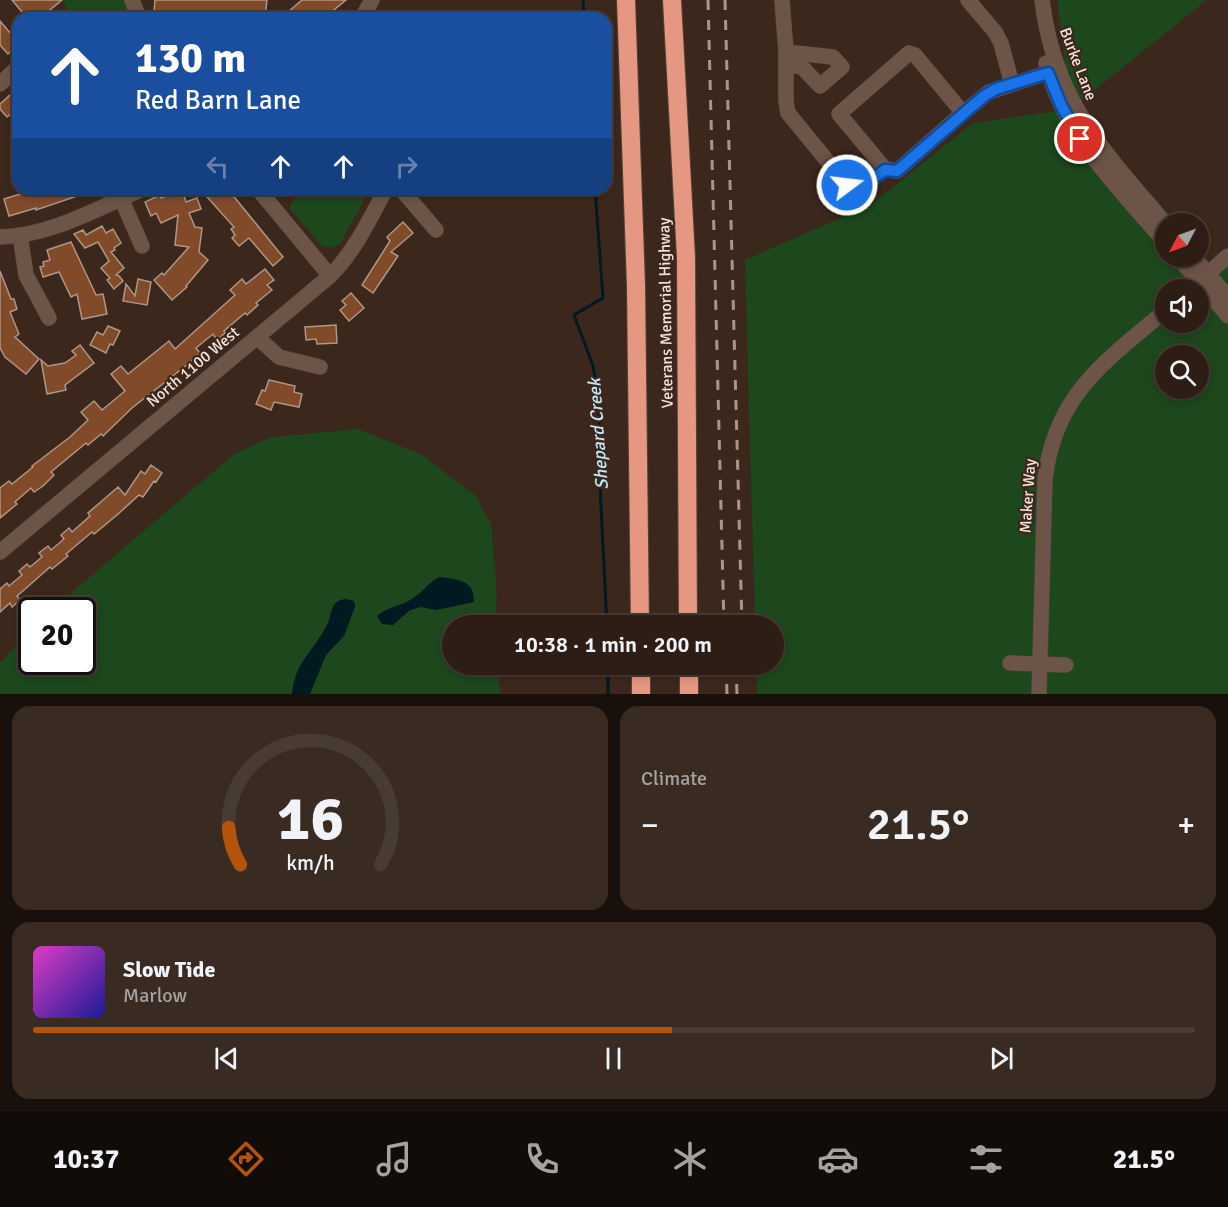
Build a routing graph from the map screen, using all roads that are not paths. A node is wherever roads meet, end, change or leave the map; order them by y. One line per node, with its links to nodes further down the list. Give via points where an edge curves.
1 (625, 0): 37 (highway, Veterans Memorial Highway, via 636,286)
2 (672, 0): 38 (highway, Veterans Memorial Highway, via 686,257)
3 (782, 0): 11 (street, via 789,114 847,185 862,187)
4 (968, 0): 9 (street, via 1001,43)
5 (1042, 0): 6 (street, Burke Lane)
6 (1053, 71): 9 (street); 17 (street, Burke Lane, via 1106,155); 19 (street, Burke Lane, via 1070,122 1089,152)
7 (12, 73): 8 (street)
8 (0, 84)
9 (1012, 84): 10 (street, via 989,92)
10 (963, 113): 11 (street, via 897,171); 11 (street, via 915,55 909,53 839,114)
11 (885, 170)
12 (128, 195): 16 (street)
13 (263, 195): 25 (street)
14 (383, 195): 25 (street, North 1100 West, via 351,251)
15 (406, 195): 18 (street)
16 (121, 198): 20 (street, via 65,222); 22 (street)
17 (1156, 213)
18 (436, 230)
19 (1155, 230)
20 (20, 235): 21 (street); 32 (street, via 26,275)
21 (0, 237)
22 (142, 246)
23 (1228, 256): 27 (street)
24 (1186, 267): 26 (street)
25 (330, 276): 34 (street, North 1100 West)
26 (1196, 279)
27 (1202, 279)
28 (1209, 287): 30 (street)
29 (1209, 294): 31 (street)
30 (1228, 297)
31 (1228, 316)
32 (49, 318)
33 (1155, 320): 40 (street, Maker Way, via 1090,376 1055,433 1045,479)
34 (257, 337): 35 (street, via 279,357); 36 (street, North 1100 West)
35 (320, 367)
36 (0, 552)
37 (640, 615)
38 (688, 615)
39 (1010, 663): 40 (street)
40 (1040, 664): 41 (street); 46 (street, Maker Way)
41 (1066, 665)
42 (641, 675): 44 (highway)
43 (689, 675): 45 (highway)
44 (641, 694)
45 (689, 694)
46 (1039, 694)

